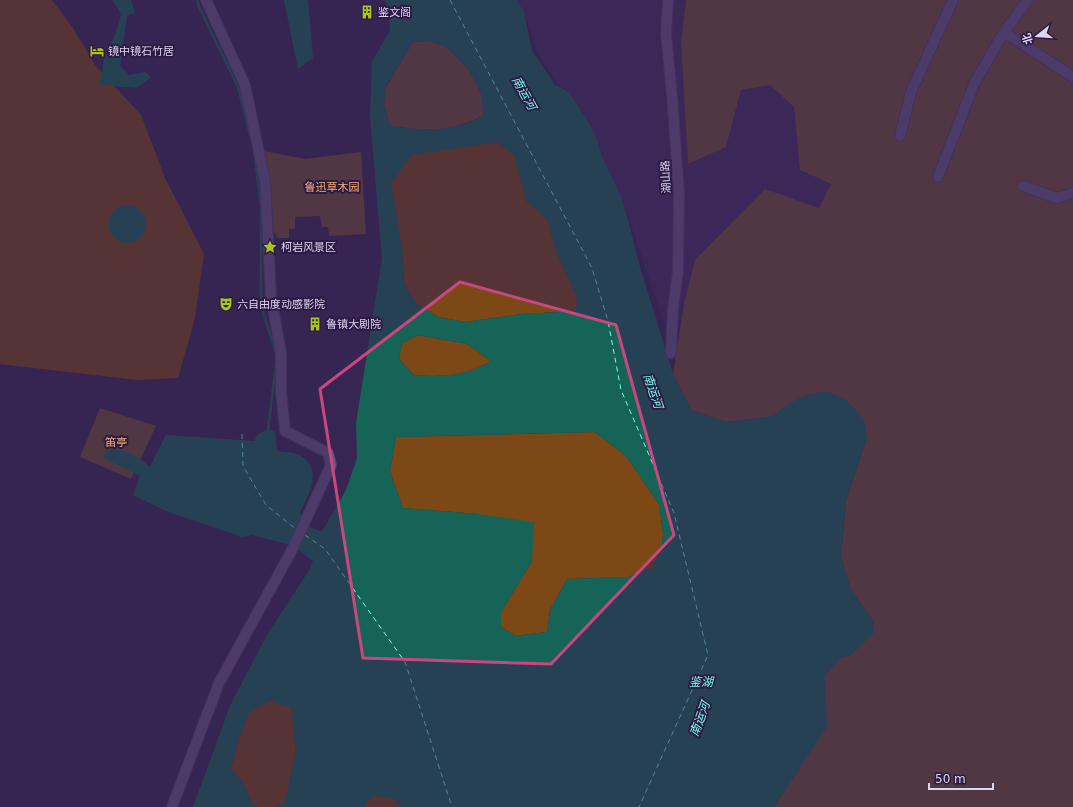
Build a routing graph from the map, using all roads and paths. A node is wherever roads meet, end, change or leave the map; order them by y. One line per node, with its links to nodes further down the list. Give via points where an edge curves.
1 (206, 0): 12 (street, via 245,85 265,181 271,297 280,353 285,431 328,453 331,466 292,550 219,683)
2 (668, 0): 11 (street, 湖山路, via 666,34 679,193 678,270)
3 (953, 0): 7 (street, via 911,92)
4 (1028, 0): 5 (street)
5 (1004, 32): 6 (street); 8 (street, via 974,84)
6 (1073, 77)
7 (900, 136)
8 (938, 177)
9 (1023, 186): 10 (street, via 1057,198)
10 (1073, 193)
11 (671, 352)
12 (172, 807)

